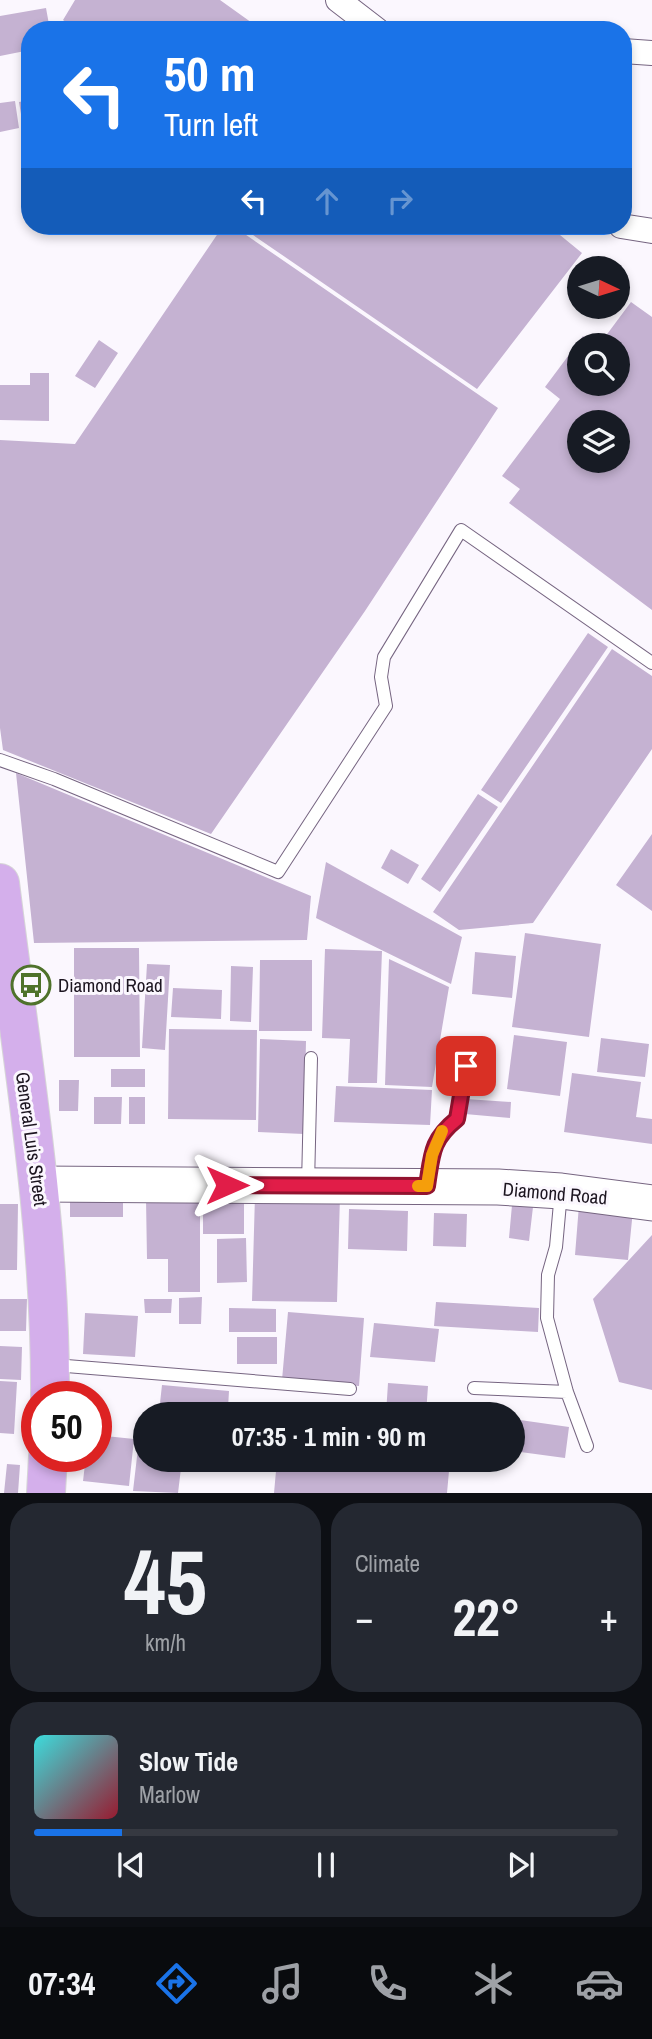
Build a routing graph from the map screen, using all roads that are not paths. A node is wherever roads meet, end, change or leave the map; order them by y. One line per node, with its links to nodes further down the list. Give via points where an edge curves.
1 (338, 0): 2 (street)
2 (365, 21)
3 (632, 52): 4 (street)
4 (652, 53)
5 (632, 228): 6 (street)
6 (652, 231)
7 (652, 663): 8 (lane, via 461,530 384,657 381,677 386,706 278,872)
8 (0, 760)
9 (0, 883): 12 (main road, General Luis Street)
10 (311, 1058): 13 (lane)
11 (466, 1066): 14 (lane, via 457,1119 440,1132)
12 (38, 1184): 13 (main road, Diamond Road); 17 (main road, General Luis Street, via 50,1316)
13 (308, 1185): 14 (main road, Diamond Road)
14 (427, 1186): 15 (main road, Diamond Road)
15 (561, 1192): 16 (main road, Diamond Road); 21 (lane, via 556,1247 548,1275 547,1318)
16 (652, 1203)
17 (50, 1381)
18 (112, 1383): 20 (lane)
19 (474, 1388): 21 (lane)
20 (350, 1389)
21 (567, 1392): 22 (lane)
22 (587, 1447)
23 (47, 1472): 24 (main road)
24 (46, 1493)

